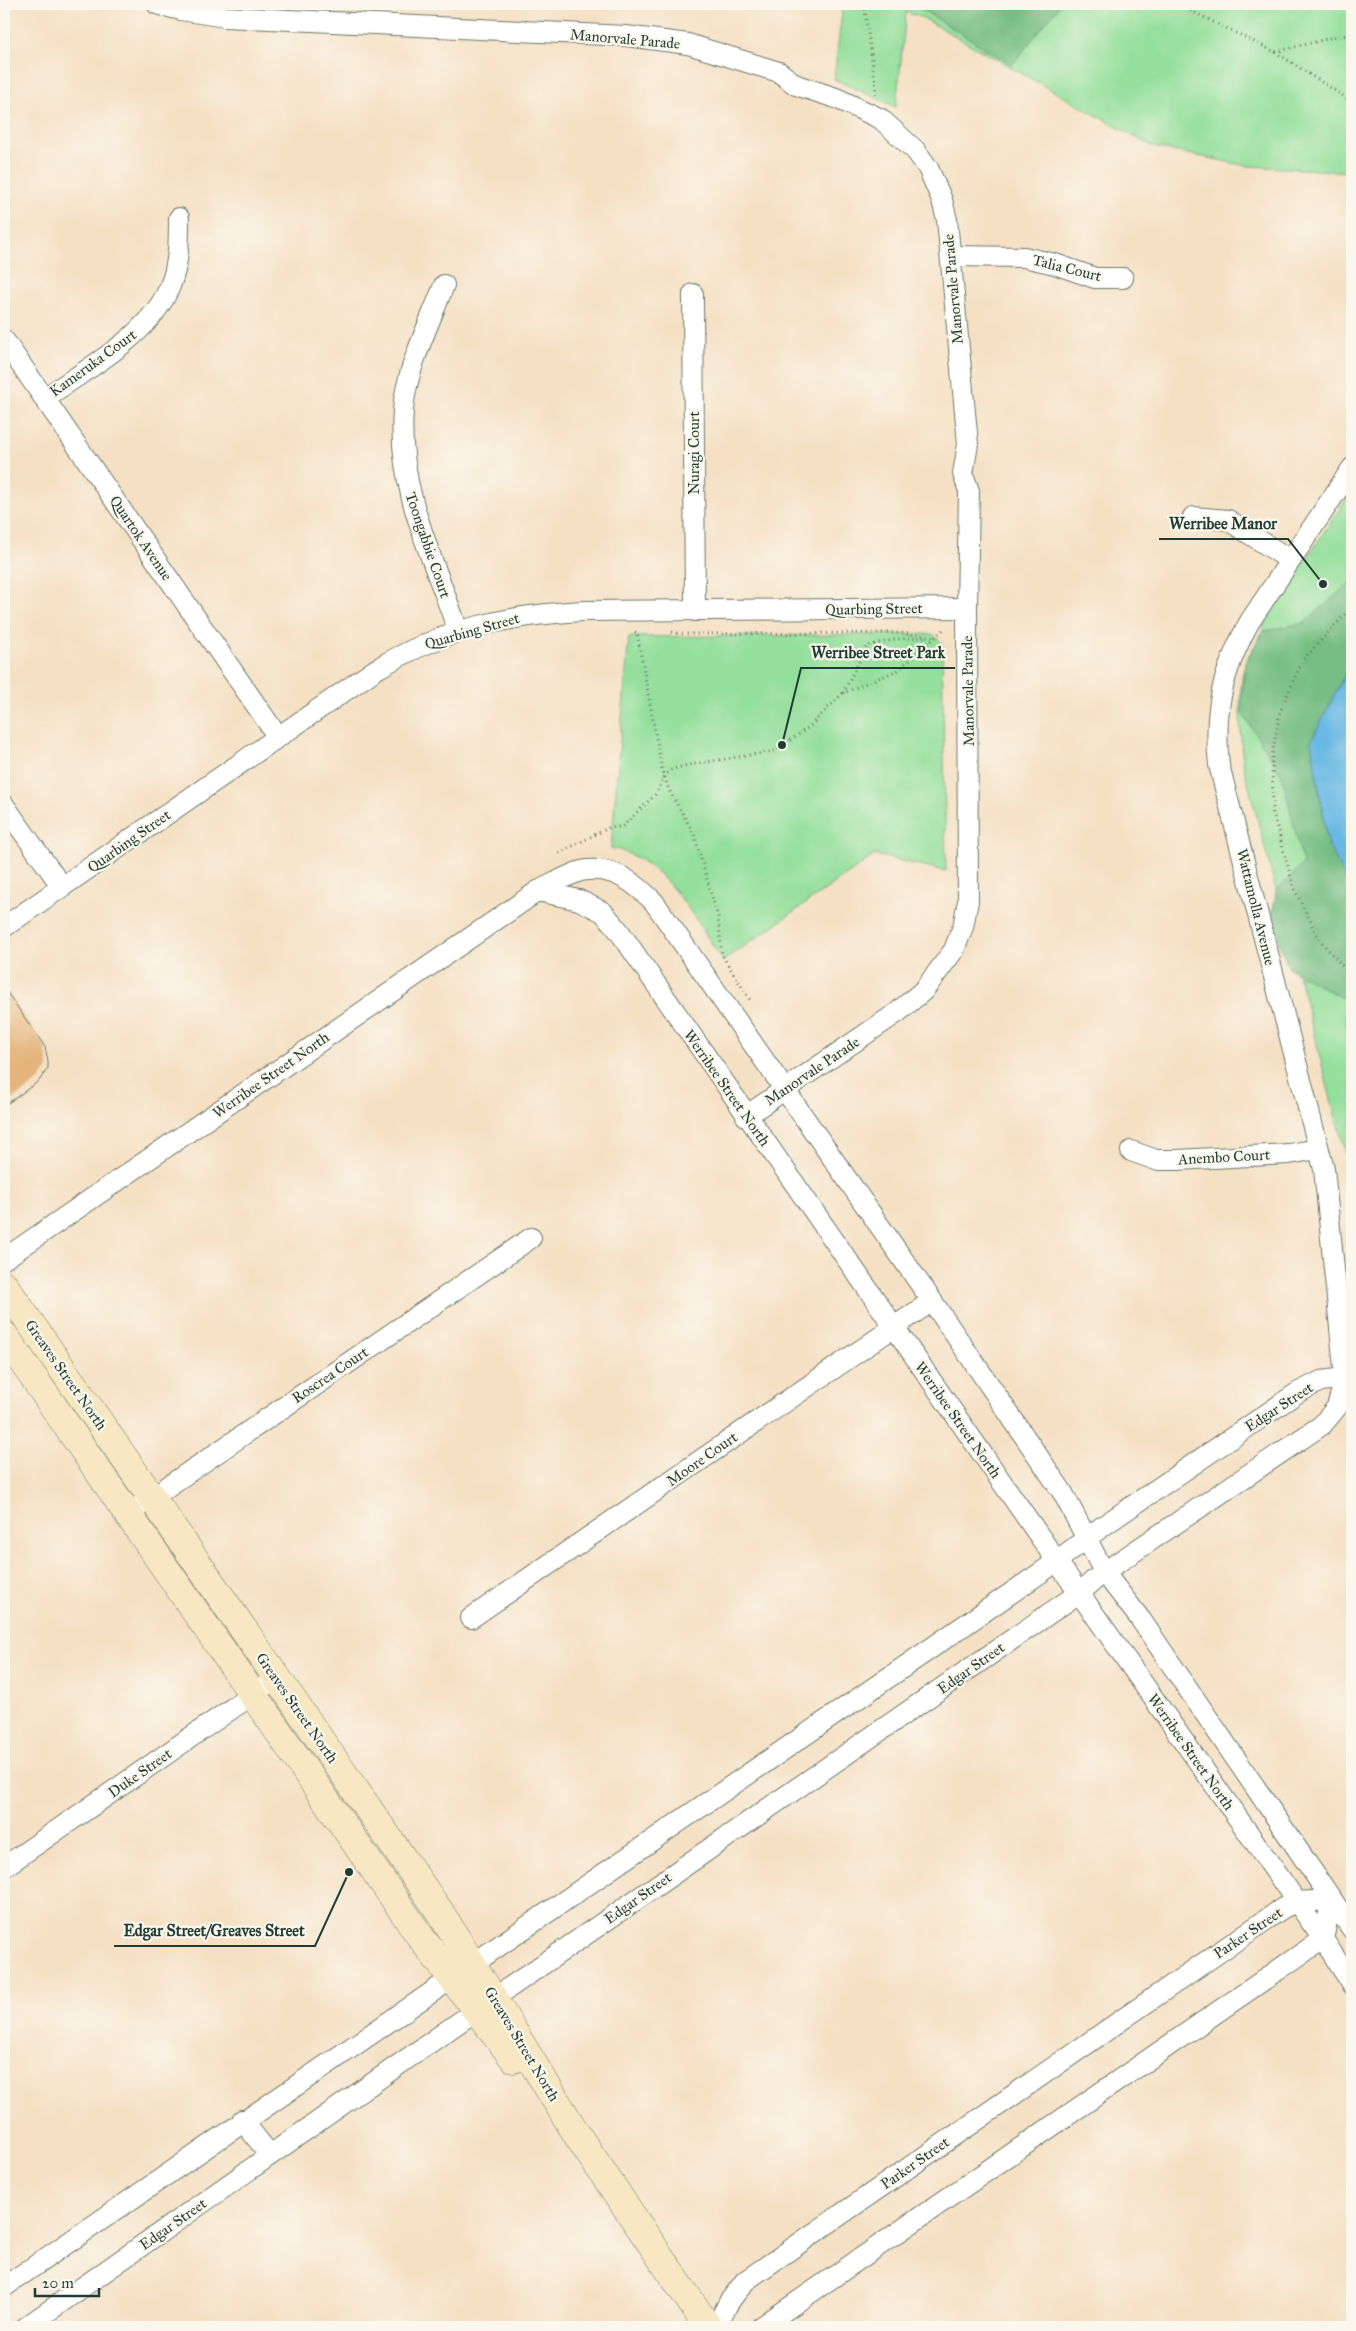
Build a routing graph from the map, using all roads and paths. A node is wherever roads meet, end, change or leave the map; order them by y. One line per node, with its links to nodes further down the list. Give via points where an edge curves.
1 (157, 4): 7 (street, Manorvale Parade, via 225,16 626,36 678,42 769,68 806,89 836,98)
2 (864, 4): 7 (path)
3 (1177, 4): 5 (path)
4 (1352, 35): 5 (path)
5 (1275, 52): 6 (path)
6 (1352, 104)
7 (881, 119): 9 (street, Manorvale Parade, via 916,151 936,185 947,220)
8 (179, 218): 14 (street, Kameruka Court, via 176,263 170,285 155,314 130,338)
9 (952, 256): 10 (street, Talia Court, via 1024,257 1096,278); 19 (street, Manorvale Parade, via 968,444 962,467 969,491)
10 (1123, 278)
11 (444, 285): 22 (street, Toongabbie Court, via 406,394 403,460 411,500)
12 (693, 294): 21 (street, Nuragi Court)
13 (4, 340): 14 (street, Quartok Avenue)
14 (45, 398): 26 (street, Quartok Avenue)
15 (1352, 468): 17 (street, Wattamolla Avenue)
16 (1193, 517): 17 (street, via 1228,520)
17 (1290, 560): 37 (street, Wattamolla Avenue, via 1237,645 1224,675 1218,706 1217,740 1219,765)
18 (1352, 607): 33 (path, via 1302,661 1280,712 1272,756 1273,813 1294,888 1319,939)
19 (967, 608): 21 (street, Quarbing Street); 24 (path); 35 (street, Manorvale Parade, via 970,872 963,927 954,950 924,990)
20 (624, 611): 21 (street, Quarbing Street); 22 (street, Quarbing Street, via 519,616); 27 (path, via 623,632 637,632)
21 (695, 611)
22 (458, 631): 26 (street, Quarbing Street, via 401,654)
23 (669, 632): 24 (path, via 901,633)
24 (936, 637): 25 (path, via 898,670); 25 (path, via 897,638 866,646)
25 (842, 693): 27 (path, via 809,726 775,752 688,765 672,769)
26 (278, 737): 30 (street, Quarbing Street)
27 (665, 775): 29 (path, via 656,794 622,827 610,827); 34 (path, via 669,790 694,834 718,917 722,955 750,1000)
28 (4, 805): 30 (street)
29 (559, 853)
30 (62, 887): 32 (street, Quarbing Street)
31 (538, 892): 34 (street, Werribee Street North, via 581,872 605,872 622,876 635,884 654,902); 36 (street, Werribee Street North, via 579,900 603,912); 40 (street, Werribee Street North)
32 (4, 927)
33 (1352, 977)
34 (730, 1014): 35 (street, Werribee Street North)
35 (786, 1091): 36 (street, Manorvale Parade); 42 (street, Werribee Street North)
36 (746, 1116): 43 (street, Werribee Street North)
37 (1318, 1149): 38 (street, Anembo Court, via 1289,1154 1177,1160 1156,1160); 45 (street, Wattamolla Avenue, via 1324,1169)
38 (1131, 1152)
39 (531, 1238): 46 (street, Roscrea Court)
40 (4, 1259)
41 (4, 1285): 46 (street, Greaves Street North)
42 (932, 1301): 43 (street, Moore Court); 48 (street, Werribee Street North, via 1063,1493)
43 (892, 1326): 49 (street, Werribee Street North); 52 (street, Moore Court)
44 (4, 1335): 47 (street, Greaves Street North)
45 (1349, 1377): 48 (street, Edgar Street, via 1321,1381 1297,1393); 50 (street, Edgar Street, via 1337,1407 1322,1425)
46 (152, 1498): 47 (street, Roscrea Court); 53 (street, Greaves Street North)
47 (129, 1513): 54 (street, Greaves Street North)
48 (1086, 1538): 49 (street, Edgar Street); 50 (street, Werribee Street North)
49 (1056, 1560): 51 (street, Werribee Street North); 60 (street, Edgar Street)
50 (1104, 1572): 51 (street, Edgar Street); 56 (street, Werribee Street North, via 1141,1620)
51 (1079, 1592): 57 (street, Werribee Street North); 62 (street, Edgar Street)
52 (471, 1618)
53 (276, 1678): 54 (street, Duke Street); 60 (street, Greaves Street North, via 440,1912)
54 (253, 1695): 55 (street, Duke Street); 60 (street, Greaves Street North)
55 (4, 1867)
56 (1332, 1900): 57 (street, Parker Street); 58 (street, Werribee Street North); 59 (street)
57 (1296, 1902): 59 (street, Werribee Street North); 68 (street, Parker Street, via 745,2282 729,2302)
58 (1352, 1929)
59 (1323, 1940): 61 (street, Werribee Street North); 69 (street)
60 (461, 1971): 62 (street, Greaves Street North); 63 (street, Edgar Street)
61 (1352, 1984)
62 (485, 2004): 64 (street, Edgar Street); 67 (street, Greaves Street North)
63 (242, 2120): 64 (street); 65 (street, Edgar Street)
64 (270, 2155): 66 (street, Edgar Street)
65 (4, 2287)
66 (26, 2327)
67 (708, 2327)
68 (716, 2327)
69 (761, 2327)

